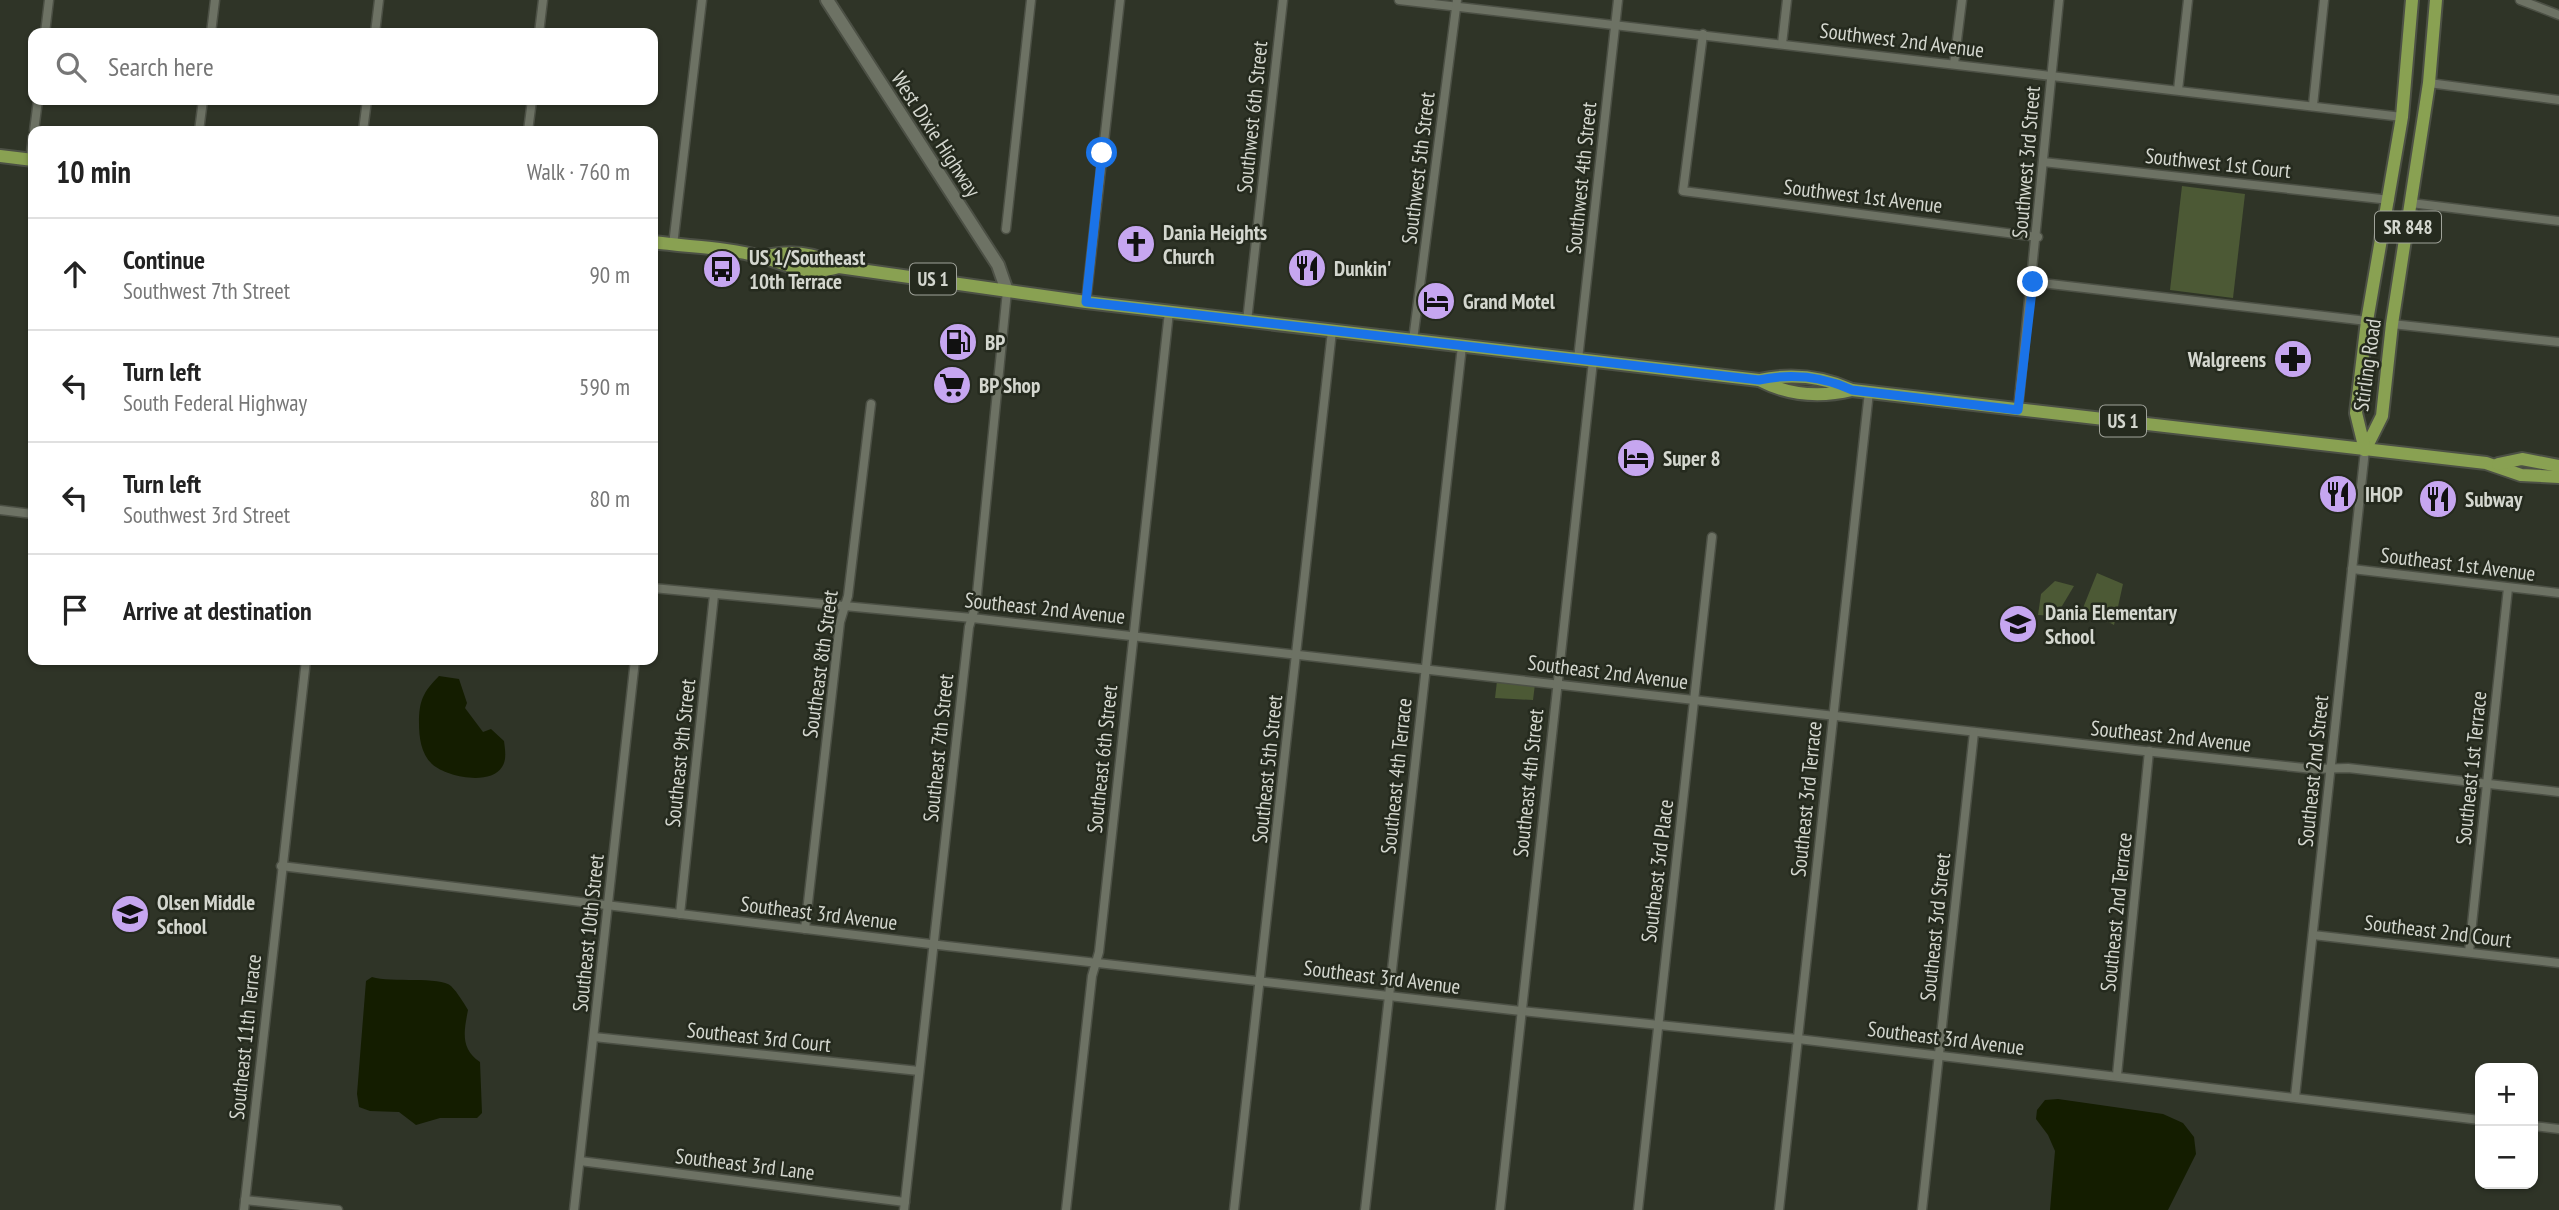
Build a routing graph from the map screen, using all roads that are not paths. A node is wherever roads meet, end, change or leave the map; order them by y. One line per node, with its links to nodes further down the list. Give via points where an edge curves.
1 (49, 0): 23 (street)
2 (215, 0): 24 (street)
3 (379, 0): 25 (street)
4 (543, 0): 26 (street)
5 (702, 0): 53 (street)
6 (827, 0): 55 (main road, West Dixie Highway, via 998,265)
7 (1031, 0): 50 (street)
8 (1120, 0): 56 (street)
9 (1283, 0): 58 (street, Southwest 6th Street)
10 (1399, 0): 20 (street, Southwest 2nd Avenue)
11 (1618, 0): 22 (street, Southwest 4th Street)
12 (1787, 0): 28 (street)
13 (1962, 0): 29 (street)
14 (2059, 0): 30 (street, Southwest 3rd Street)
15 (2188, 0): 32 (street)
16 (2325, 0): 38 (street)
17 (2412, 0): 39 (main road, Stirling Road / SR 848)
18 (2436, 0): 31 (main road, Stirling Road / SR 848)
19 (2520, 0): 21 (street)
20 (1457, 3): 22 (street, Southwest 2nd Avenue); 62 (street, Southwest 5th Street)
21 (2559, 15)
22 (1615, 24): 27 (street, Southwest 2nd Avenue); 65 (street, Southwest 4th Street)
23 (46, 28)
24 (212, 28)
25 (376, 28)
26 (540, 28)
27 (1703, 34): 28 (street, Southwest 2nd Avenue); 51 (street, Southwest 1st Avenue, via 1683,191)
28 (1782, 44): 29 (street, Southwest 2nd Avenue)
29 (1954, 64): 30 (street, Southwest 2nd Avenue)
30 (2050, 75): 32 (street, Southwest 2nd Avenue); 46 (street, Southwest 3rd Street)
31 (2429, 83): 33 (street); 48 (main road, Stirling Road / SR 848)
32 (2178, 90): 38 (street, Southwest 2nd Avenue)
33 (2559, 100)
34 (37, 105): 40 (street)
35 (202, 105): 41 (street)
36 (366, 105): 42 (street)
37 (531, 105): 43 (street)
38 (2313, 105): 39 (street, Southwest 2nd Avenue)
39 (2402, 117): 47 (main road, Stirling Road / SR 848)
40 (35, 126)
41 (199, 126)
42 (364, 126)
43 (529, 126)
44 (0, 156): 45 (main road)
45 (28, 160)
46 (2043, 162): 47 (street, Southwest 1st Court); 51 (street, Southwest 3rd Street)
47 (2390, 200): 59 (main road, Stirling Road / SR 848)
48 (2412, 203): 49 (street); 60 (main road, Stirling Road / SR 848)
49 (2559, 221)
50 (1006, 228)
51 (2038, 237): 54 (street, Southwest 3rd Street)
52 (658, 244): 53 (main road, US 1)
53 (673, 245): 55 (main road, US 1, via 762,257 783,251 822,256 839,267)
54 (2033, 282): 59 (street); 69 (street, Southwest 3rd Street)
55 (1007, 291): 56 (main road, US 1); 83 (street, Southeast 7th Street)
56 (1086, 302): 57 (main road, US 1)
57 (1169, 312): 58 (main road, US 1); 84 (street, Southeast 6th Street)
58 (1247, 321): 61 (main road, US 1)
59 (2367, 321): 70 (main road, Stirling Road / SR 848, via 2356,413)
60 (2392, 324): 63 (street); 70 (main road, Stirling Road / SR 848, via 2382,416)
61 (1332, 331): 62 (main road, US 1); 85 (street, Southeast 5th Street)
62 (1413, 340): 64 (main road, US 1)
63 (2559, 342)
64 (1462, 345): 65 (main road, US 1); 88 (street, Southeast 4th Terrace)
65 (1578, 359): 66 (main road, US 1)
66 (1593, 361): 67 (main road, US 1, via 1759,380 1780,391 1829,396 1852,390); 89 (street, Southeast 4th Street)
67 (1870, 392): 69 (main road, US 1); 91 (street, Southeast 3rd Terrace)
68 (871, 404): 82 (street, Southeast 8th Street)
69 (2018, 410): 70 (main road, US 1)
70 (2365, 450): 71 (main road, US 1); 77 (street, Southeast 2nd Street)
71 (2496, 465): 72 (main road, US 1, via 2522,460); 73 (main road, US 1, via 2521,475)
72 (2559, 466)
73 (2559, 477)
74 (0, 510): 75 (street)
75 (28, 513)
76 (1712, 537): 90 (street, Southeast 3rd Place)
77 (2353, 569): 78 (street, Southeast 1st Avenue); 94 (street, Southeast 2nd Street)
78 (2508, 588): 80 (street, Southeast 1st Avenue); 95 (street, Southeast 1st Terrace)
79 (658, 589): 81 (street, Southeast 2nd Avenue)
80 (2559, 593)
81 (714, 595): 82 (street, Southeast 2nd Avenue); 99 (street, Southeast 9th Street)
82 (845, 606): 83 (street, Southeast 2nd Avenue); 100 (street, Southeast 8th Street)
83 (972, 618): 84 (street, Southeast 2nd Avenue); 102 (street, Southeast 7th Street)
84 (1132, 636): 85 (street, Southeast 2nd Avenue); 104 (street, Southeast 6th Street)
85 (1297, 654): 88 (street, Southeast 2nd Avenue); 106 (street, Southeast 5th Street)
86 (305, 665): 97 (street, Southeast 11th Terrace)
87 (634, 665): 98 (street, Southeast 10th Street)
88 (1426, 669): 89 (street, Southeast 2nd Avenue); 107 (street, Southeast 4th Terrace)
89 (1557, 683): 90 (street, Southeast 2nd Avenue); 108 (street, Southeast 4th Street)
90 (1695, 699): 91 (street, Southeast 2nd Avenue); 109 (street, Southeast 3rd Place)
91 (1833, 714): 92 (street, Southeast 2nd Avenue); 111 (street, Southeast 3rd Terrace)
92 (1974, 732): 93 (street, Southeast 2nd Avenue); 112 (street, Southeast 3rd Street)
93 (2150, 751): 94 (street, Southeast 2nd Avenue); 114 (street, Southeast 2nd Terrace)
94 (2331, 768): 95 (street, Southeast 2nd Avenue); 101 (street, Southeast 2nd Street)
95 (2487, 783): 96 (street, Southeast 2nd Avenue); 103 (street, Southeast 1st Terrace)
96 (2559, 792)
97 (281, 866): 98 (street, Southeast 3rd Avenue); 120 (street, Southeast 11th Terrace)
98 (609, 905): 99 (street, Southeast 3rd Avenue); 110 (street, Southeast 10th Street)
99 (680, 914): 100 (street, Southeast 3rd Avenue)
100 (805, 929): 102 (street, Southeast 3rd Avenue)
101 (2313, 935): 103 (street, Southeast 2nd Court); 115 (street, Southeast 2nd Street)
102 (933, 945): 104 (street, Southeast 3rd Avenue); 113 (street, Southeast 7th Street)
103 (2469, 952): 105 (street, Southeast 2nd Court)
104 (1096, 961): 106 (street, Southeast 3rd Avenue); 125 (street, Southeast 6th Street)
105 (2559, 964)
106 (1261, 981): 107 (street, Southeast 3rd Avenue); 126 (street, Southeast 5th Street)
107 (1389, 996): 108 (street, Southeast 3rd Avenue); 127 (street, Southeast 4th Terrace)
108 (1521, 1011): 109 (street, Southeast 3rd Avenue); 128 (street, Southeast 4th Street)
109 (1656, 1024): 111 (street, Southeast 3rd Avenue); 129 (street, Southeast 3rd Place)
110 (594, 1037): 113 (street, Southeast 3rd Court); 119 (street, Southeast 10th Street)
111 (1798, 1039): 112 (street, Southeast 3rd Avenue); 130 (street, Southeast 3rd Terrace)
112 (1938, 1056): 114 (street, Southeast 3rd Avenue); 131 (street, Southeast 3rd Street)
113 (919, 1071): 121 (street, Southeast 7th Street)
114 (2117, 1075): 115 (street, Southeast 3rd Avenue)
115 (2295, 1097): 116 (street, Southeast 3rd Avenue)
116 (2475, 1119)
117 (2538, 1127): 118 (street)
118 (2559, 1129)
119 (580, 1161): 121 (street, Southeast 3rd Lane); 124 (street, Southeast 10th Street)
120 (245, 1200): 122 (street, Southeast 11th Terrace); 123 (street)
121 (905, 1206)
122 (244, 1210)
123 (338, 1210)
124 (574, 1210)
125 (1066, 1210)
126 (1234, 1210)
127 (1365, 1210)
128 (1500, 1210)
129 (1638, 1210)
130 (1779, 1210)
131 (1922, 1210)

